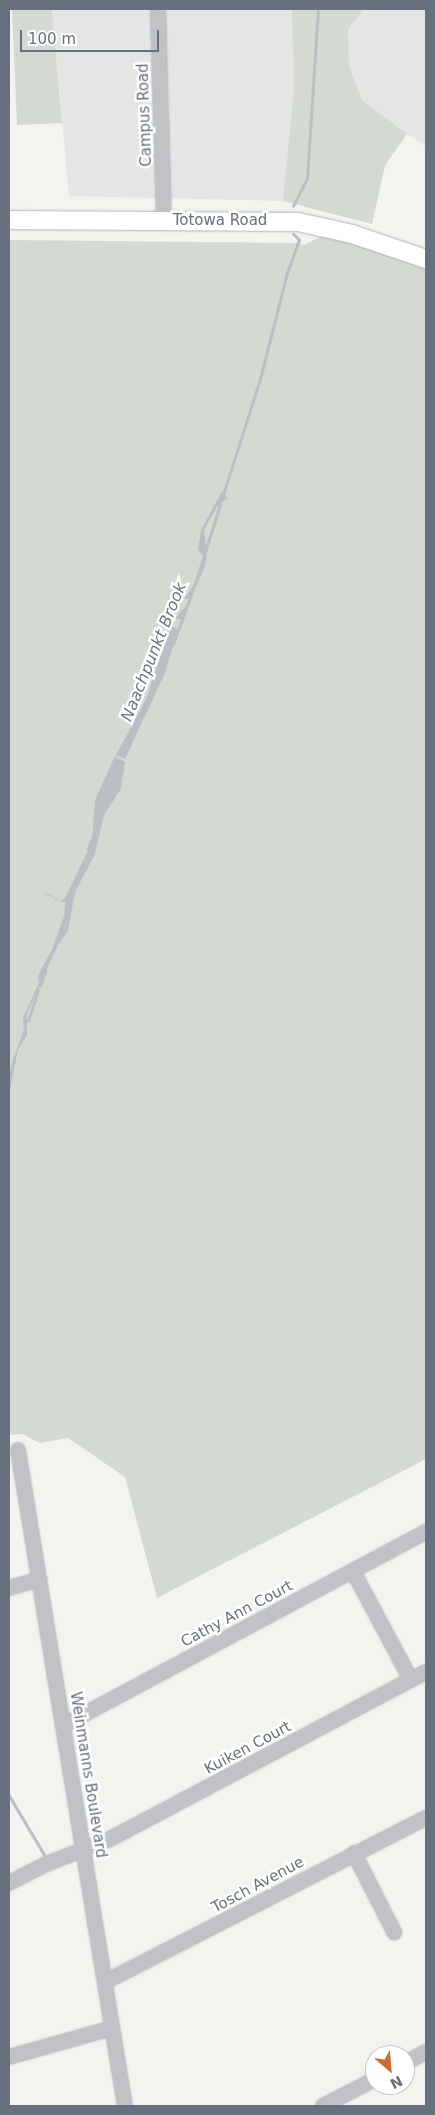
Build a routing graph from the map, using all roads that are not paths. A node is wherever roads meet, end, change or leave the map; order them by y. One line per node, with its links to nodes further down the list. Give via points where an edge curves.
1 (158, 9): 3 (street, Campus Road)
2 (9, 220): 3 (main road, Totowa Road)
3 (164, 220): 4 (main road, Totowa Road, via 306,223)
4 (426, 259)
5 (18, 1450): 8 (street, Weinmanns Boulevard)
6 (426, 1532): 7 (street, Cathy Ann Court)
7 (353, 1571): 11 (street); 12 (street, Cathy Ann Court)
8 (40, 1578): 9 (street); 12 (street, Weinmanns Boulevard)
9 (9, 1588)
10 (426, 1672): 11 (street, Kuiken Court)
11 (411, 1680): 14 (street, Kuiken Court)
12 (64, 1725): 14 (street, Weinmanns Boulevard)
13 (426, 1818): 15 (street, Tosch Avenue)
14 (84, 1851): 16 (street, Kuiken Court, via 44,1864); 18 (street, Weinmanns Boulevard)
15 (354, 1853): 17 (street); 18 (street, Tosch Avenue)
16 (9, 1883)
17 (394, 1932)
18 (105, 1982): 19 (street, Weinmanns Boulevard)
19 (112, 2028): 20 (street); 22 (street, Weinmanns Boulevard)
20 (9, 2057)
21 (365, 2084): 23 (street)
22 (125, 2106)
23 (323, 2106)

